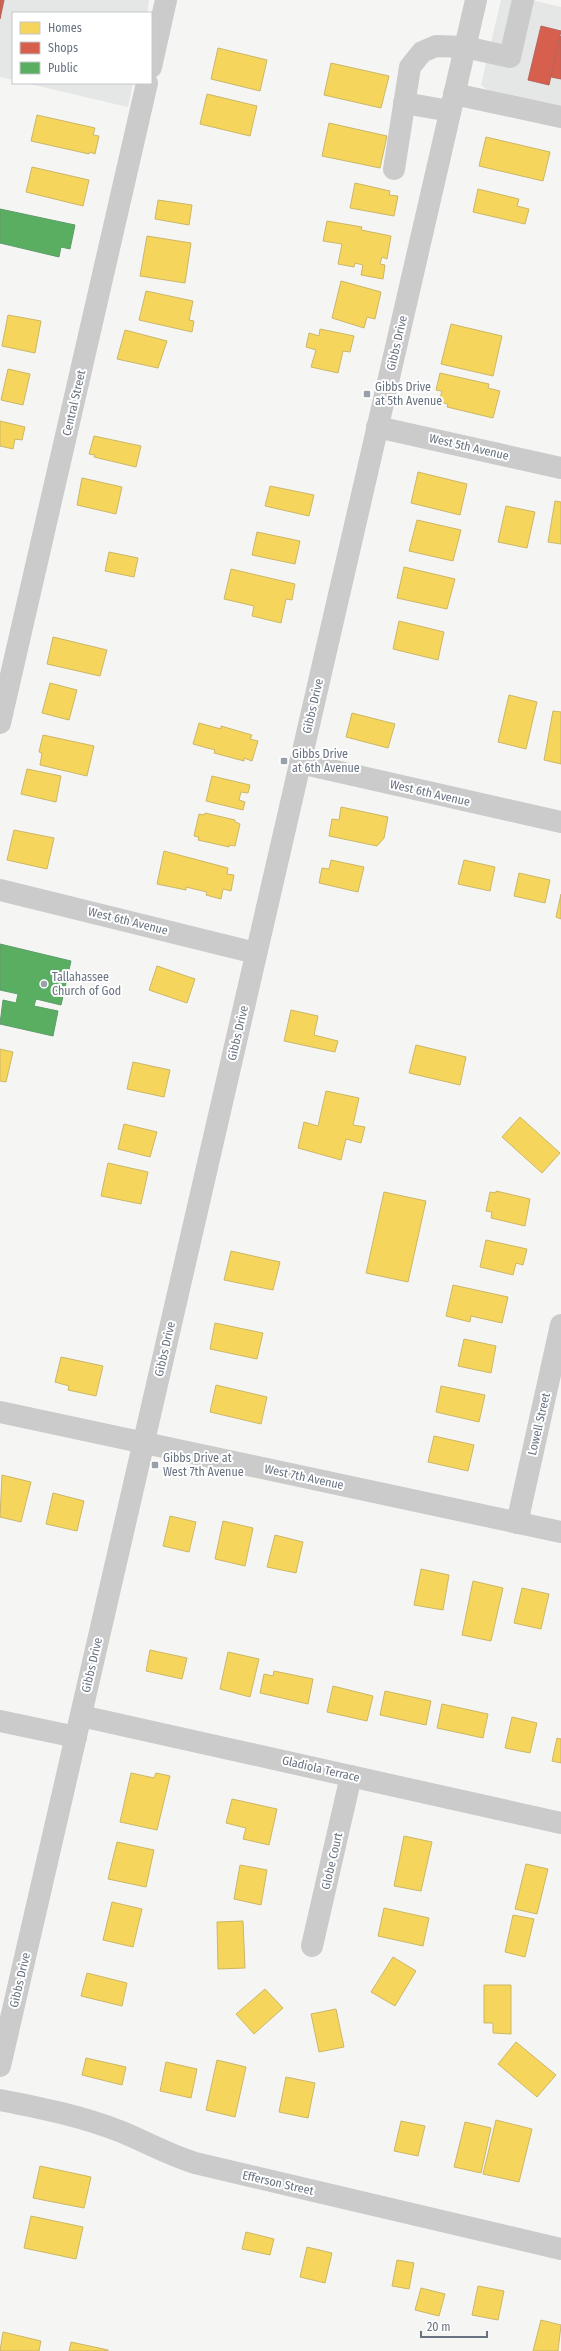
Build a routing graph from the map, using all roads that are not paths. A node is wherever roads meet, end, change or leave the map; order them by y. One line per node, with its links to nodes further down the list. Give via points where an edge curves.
1 (166, 0): 5 (street)
2 (476, 0): 4 (street, Gibbs Drive)
3 (523, 0): 4 (street, via 510,56)
4 (465, 47): 7 (street, via 436,46 422,52 410,68); 8 (street, Gibbs Drive)
5 (152, 63)
6 (147, 84): 13 (street, Central Street)
7 (404, 103): 8 (street); 10 (street)
8 (452, 103): 9 (street); 11 (street, Gibbs Drive)
9 (561, 118)
10 (394, 169)
11 (377, 426): 12 (street, West 5th Avenue); 14 (street, Gibbs Drive)
12 (561, 468)
13 (0, 723)
14 (300, 763): 15 (street, West 6th Avenue); 17 (street, Gibbs Drive)
15 (561, 822)
16 (0, 890): 17 (street, West 6th Avenue)
17 (256, 953): 20 (street, Gibbs Drive)
18 (561, 1325): 21 (street, Lowell Street)
19 (0, 1412): 20 (street, West 7th Avenue)
20 (143, 1443): 21 (street, West 7th Avenue); 23 (street, Gibbs Drive)
21 (517, 1522): 22 (street, West 7th Avenue)
22 (561, 1532)
23 (81, 1716): 25 (street, Gibbs Drive); 26 (street, Gladiola Terrace)
24 (0, 1721): 25 (street)
25 (76, 1737): 29 (street, Gibbs Drive)
26 (351, 1776): 27 (street, Gladiola Terrace); 28 (street, Globe Court)
27 (561, 1823)
28 (312, 1946)
29 (0, 2066)
30 (0, 2100): 31 (street, Efferson Street, via 77,2116 122,2132 171,2156 195,2163)
31 (561, 2249)

